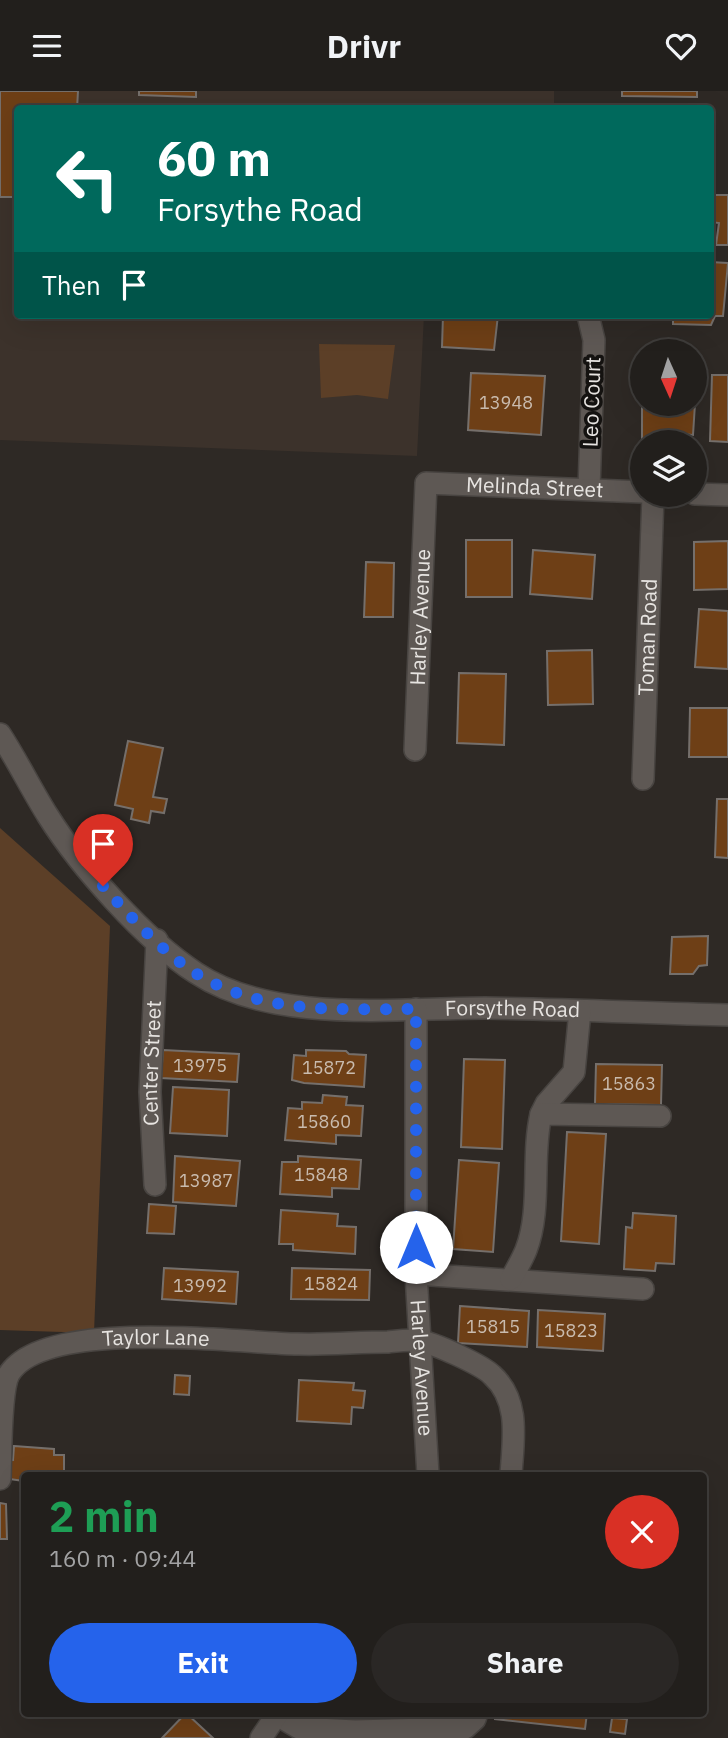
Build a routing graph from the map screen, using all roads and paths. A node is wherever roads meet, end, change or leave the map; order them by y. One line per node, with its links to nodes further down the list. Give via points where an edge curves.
1 (589, 319): 3 (street, Leo Court, via 594,339)
2 (426, 483): 3 (street, Melinda Street); 9 (street, Harley Avenue)
3 (589, 489): 4 (street, Melinda Street)
4 (630, 491)
5 (707, 494): 6 (street)
6 (728, 495)
7 (653, 507): 10 (street, Toman Road)
8 (0, 734): 11 (street, Forsythe Road, via 61,834 103,886)
9 (415, 750)
10 (643, 779)
11 (157, 940): 12 (street, Forsythe Road, via 195,972 253,998 323,1008); 17 (street, Center Street, via 150,1092)
12 (416, 1009): 13 (street, Forsythe Road); 18 (street, Harley Avenue)
13 (580, 1011): 14 (street, Forsythe Road); 15 (street, via 574,1072)
14 (728, 1015)
15 (541, 1114): 16 (street); 19 (street, via 531,1233)
16 (660, 1117)
17 (155, 1185)
18 (416, 1274): 19 (street); 21 (street, Harley Avenue)
19 (511, 1279): 20 (street)
20 (643, 1289)
21 (421, 1341): 22 (street, Harley Avenue); 23 (street, via 492,1374 505,1391 513,1409); 24 (street, Taylor Lane, via 92,1340 55,1345 29,1356 9,1374 3,1395)
22 (428, 1472)
23 (511, 1472)
24 (0, 1479)
25 (276, 1717): 29 (street)
26 (282, 1717): 28 (street, via 299,1728)
27 (476, 1717): 28 (street, via 465,1727)
28 (441, 1727)
29 (261, 1738)

